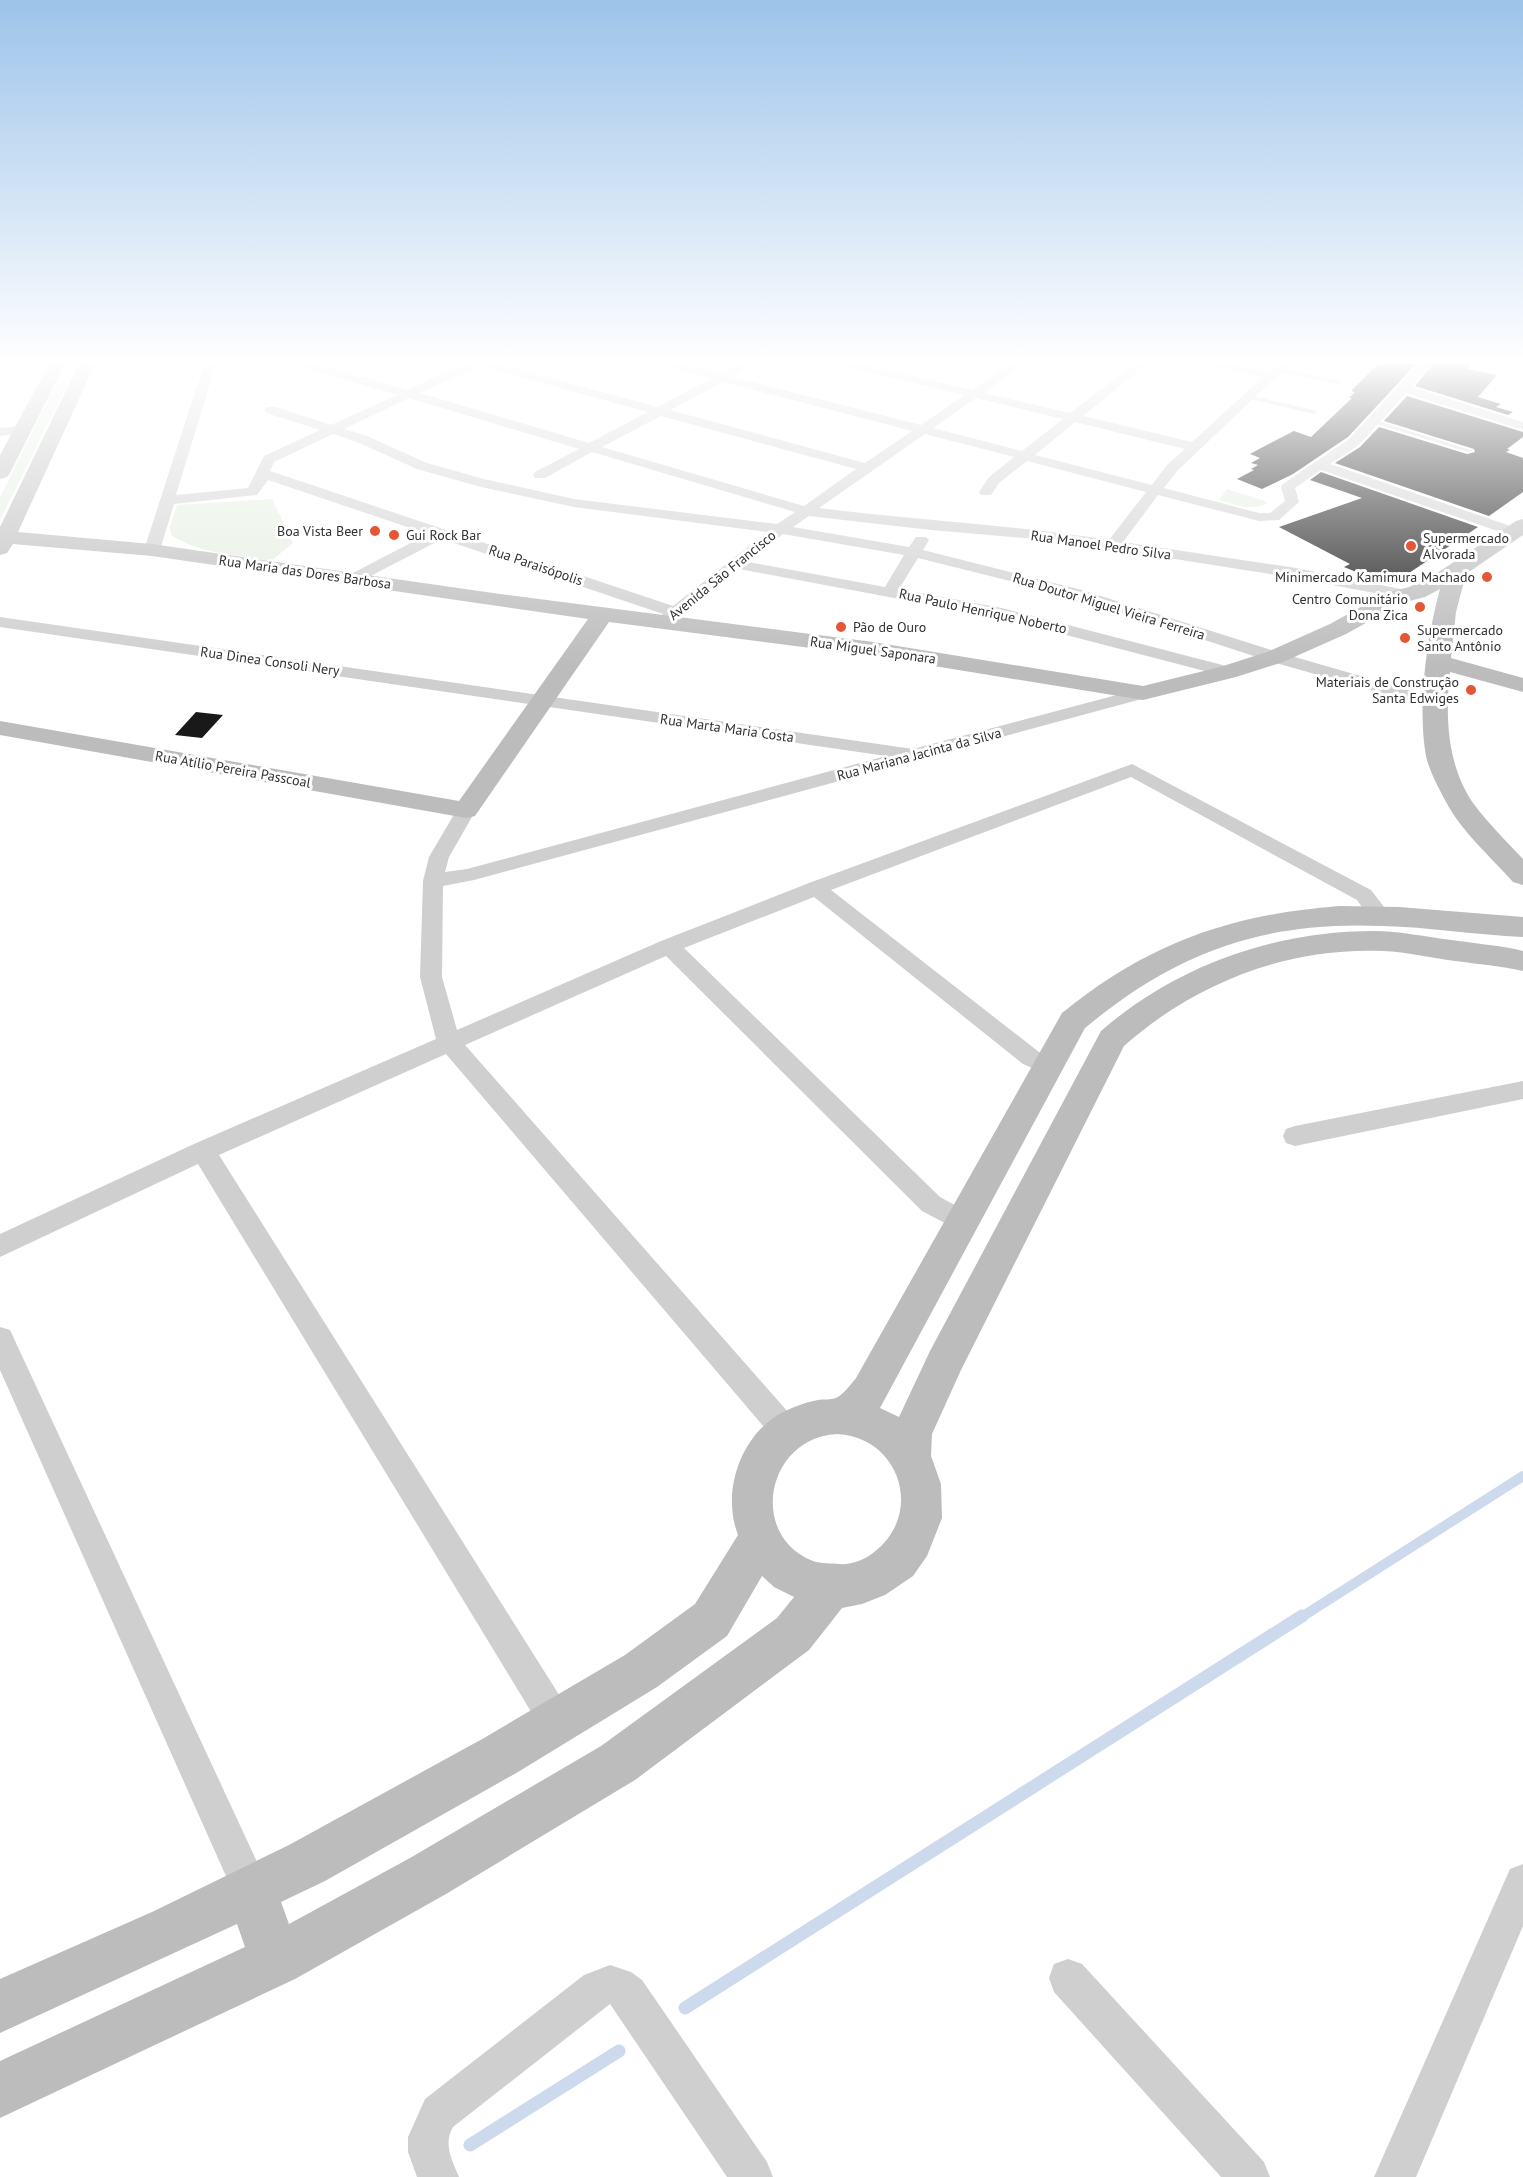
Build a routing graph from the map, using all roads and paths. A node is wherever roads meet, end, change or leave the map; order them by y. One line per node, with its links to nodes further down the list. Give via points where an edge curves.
1 (39, 466): 26 (street)
2 (179, 466): 19 (street)
3 (263, 466): 15 (street)
4 (421, 466): 24 (street, Rua Doutor Miguel Vieira Ferreira, via 525,494 614,510)
5 (558, 466): 16 (street)
6 (653, 466): 21 (street, Rua Manoel Pedro Silva)
7 (858, 466): 14 (street)
8 (870, 466): 14 (street, Avenida São Francisco)
9 (1012, 466): 18 (street, via 994,480)
10 (1066, 466): 17 (street)
11 (1175, 466): 17 (street)
12 (1318, 466): 17 (street, via 1288,487 1292,502 1274,517 1259,517)
13 (1321, 466): 23 (street)
14 (867, 468): 21 (street, Avenida São Francisco)
15 (262, 473): 19 (street, via 258,489 252,492); 25 (street, Rua Paraisópolis)
16 (540, 476)
17 (1155, 489): 27 (street)
18 (987, 492)
19 (168, 500): 28 (street)
20 (1523, 508): 23 (street, Rua Mariana Jacinta da Silva)
21 (806, 511): 22 (street, Rua Manoel Pedro Silva); 24 (street, Avenida São Francisco)
22 (931, 525): 27 (street, Rua Manoel Pedro Silva); 29 (street)
23 (1512, 528): 31 (street, Rua Mariana Jacinta da Silva)
24 (780, 529): 29 (street, Rua Doutor Miguel Vieira Ferreira); 30 (street, Avenida São Francisco)
25 (441, 533): 32 (street); 36 (street, Rua Paraisópolis)
26 (3, 543): 28 (street, Rua Maria das Dores Barbosa)
27 (1112, 546): 34 (street, Rua Manoel Pedro Silva, via 1296,573)
28 (152, 550): 32 (street, Rua Maria das Dores Barbosa)
29 (912, 552): 33 (street); 38 (street, Rua Doutor Miguel Vieira Ferreira, via 1076,593)
30 (734, 564): 33 (street, Rua Paulo Henrique Noberto); 36 (street, Avenida São Francisco)
31 (1459, 571): 34 (street); 34 (street, Rua Mariana Jacinta da Silva); 39 (street)
32 (353, 579): 35 (street, Rua Maria das Dores Barbosa)
33 (890, 592): 40 (street, Rua Paulo Henrique Noberto, via 1029,619)
34 (1402, 594): 38 (street, Rua Mariana Jacinta da Silva)
35 (603, 614): 36 (street, Rua Miguel Saponara); 43 (street)
36 (669, 617): 42 (street, Rua Miguel Saponara)
37 (0, 622): 43 (street, Rua Dinea Consoli Nery)
38 (1275, 657): 40 (street, Rua Mariana Jacinta da Silva); 44 (street, Rua Doutor Miguel Vieira Ferreira)
39 (1438, 662): 41 (street); 44 (street)
40 (1228, 672): 42 (street, Rua Mariana Jacinta da Silva)
41 (1523, 685)
42 (1143, 693): 46 (street, Rua Mariana Jacinta da Silva)
43 (540, 701): 46 (street, Rua Marta Maria Costa); 47 (street)
44 (1434, 703): 48 (street, via 1439,757 1459,802)
45 (0, 728): 47 (street, Rua Atílio Pereira Passcoal)
46 (914, 755): 49 (street, Rua Mariana Jacinta da Silva)
47 (466, 810): 49 (street, via 439,857)
48 (1523, 876)
49 (433, 881): 55 (street, via 432,977)
50 (816, 888): 51 (street, via 1132,770 1364,895); 53 (street); 56 (street, via 1031,1058)
51 (1380, 916): 52 (street); 56 (street, via 1277,923 1182,949 1098,998 1073,1021)
52 (1523, 927)
53 (669, 946): 55 (street); 61 (street, via 931,1204)
54 (1523, 961): 57 (street, via 1369,942 1296,949 1238,962 1182,986 1132,1019 1112,1039)
55 (449, 1042): 60 (street); 65 (street)
56 (1048, 1066): 57 (street); 61 (street)
57 (1088, 1083): 66 (street, via 944,1363 912,1434)
58 (1523, 1090): 59 (street)
59 (1295, 1136)
60 (203, 1150): 62 (street); 69 (street)
61 (962, 1221): 64 (street, via 870,1391)
62 (0, 1246)
63 (0, 1339): 71 (street)
64 (844, 1418): 65 (street, via 803,1422); 66 (street, via 881,1431)
65 (786, 1431): 67 (street, via 759,1460 752,1479 749,1499)
66 (910, 1459): 68 (street, via 920,1476 924,1496 918,1535 908,1553 875,1578 854,1584)
67 (760, 1539): 68 (street, via 790,1570 810,1580); 69 (street, via 711,1620 641,1671)
68 (832, 1584): 72 (street, via 793,1634 618,1763 428,1876)
69 (556, 1721): 71 (street, via 406,1810)
70 (1523, 1882): 79 (street)
71 (251, 1890): 72 (street); 74 (street)
72 (276, 1960): 75 (street)
73 (1068, 1978): 78 (street)
74 (0, 2006)
75 (0, 2090)
76 (438, 2177): 77 (street, via 428,2156 428,2132 439,2113 609,1983 619,1985 628,1994)
77 (752, 2177)
78 (1249, 2177)
79 (1395, 2177)

